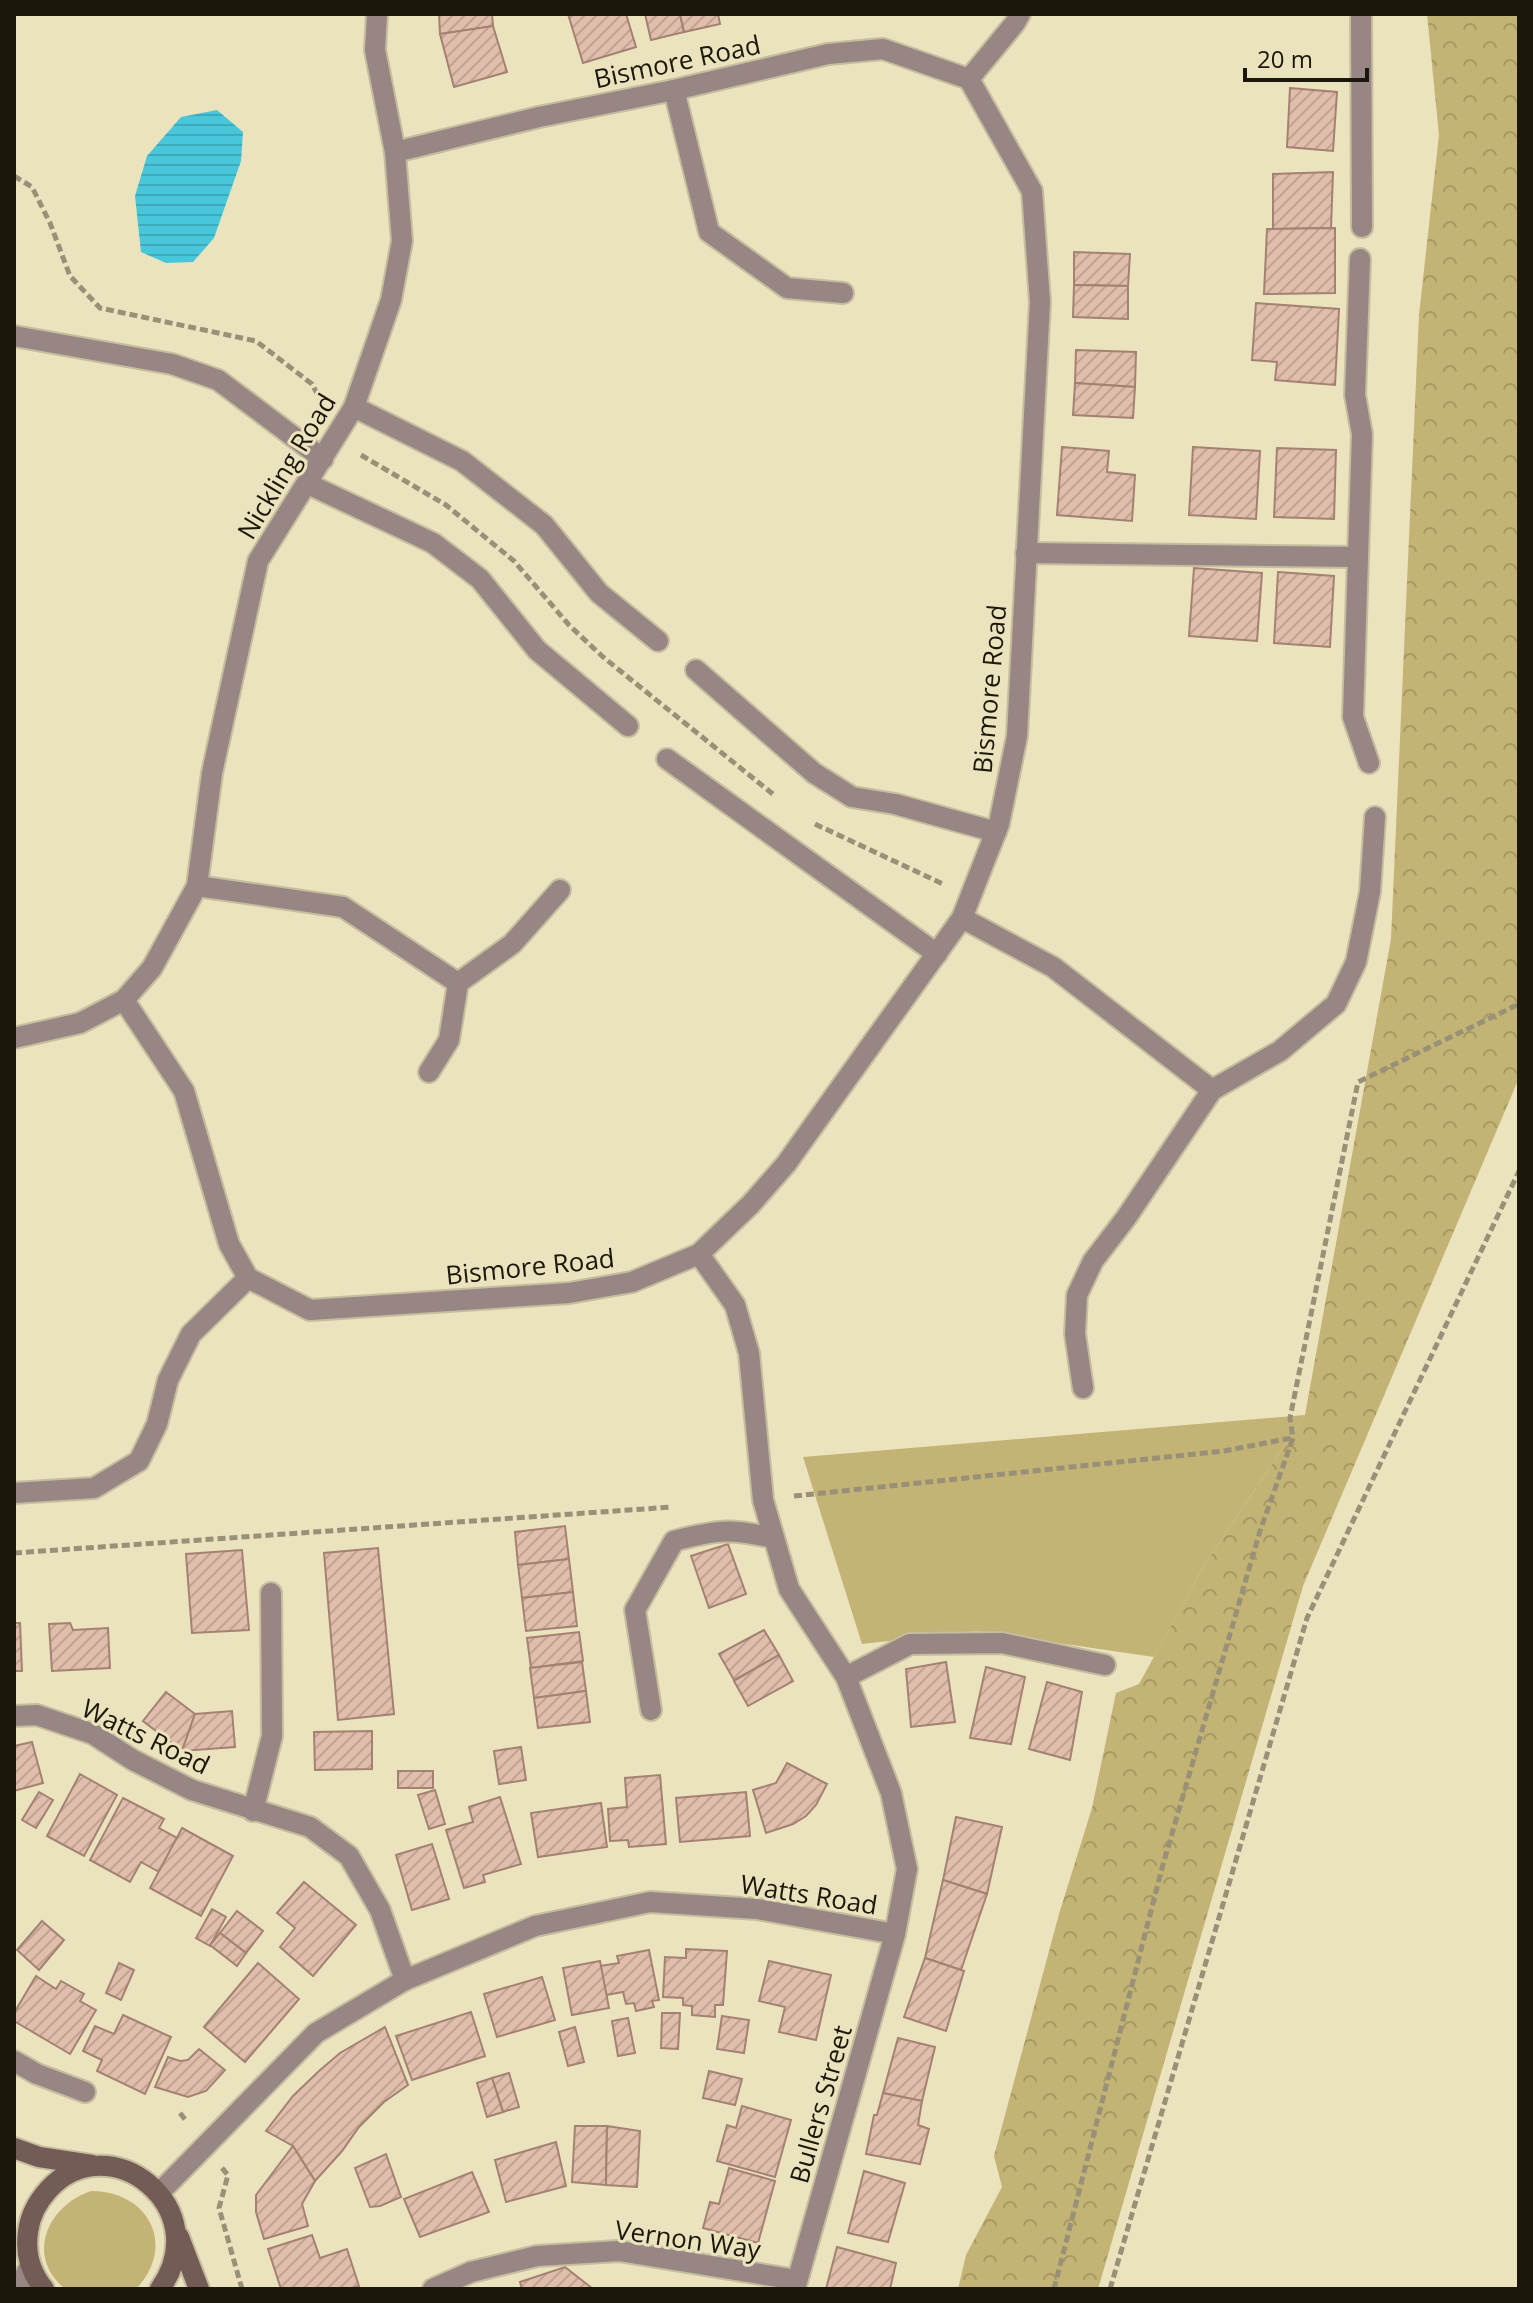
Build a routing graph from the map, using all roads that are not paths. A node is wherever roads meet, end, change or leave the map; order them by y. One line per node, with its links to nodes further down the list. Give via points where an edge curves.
1 (377, 14): 6 (street, Nickling Road, via 375,50)
2 (1020, 14): 4 (street)
3 (1361, 14): 7 (street)
4 (969, 79): 5 (street, Bismore Road, via 883,49 828,54); 14 (street, Bismore Road, via 1032,191 1040,302)
5 (674, 90): 6 (street, Bismore Road); 9 (street, via 709,232 787,288)
6 (395, 152): 11 (street, Nickling Road, via 402,241 391,300)
7 (1362, 227)
8 (1360, 259): 15 (street, via 1355,395 1362,434)
9 (843, 293)
10 (14, 336): 12 (street, via 172,364 218,380)
11 (354, 407): 12 (street, Nickling Road); 16 (street, via 474,470 544,525 599,593)
12 (323, 459): 13 (street, Nickling Road)
13 (308, 484): 18 (street, via 433,543 480,579 537,650); 23 (street, Nickling Road, via 258,561 212,773)
14 (1026, 553): 15 (street); 22 (street, Bismore Road, via 1017,736)
15 (1358, 557): 20 (street, via 1353,717)
16 (658, 641)
17 (696, 670): 22 (street, via 814,773 852,797)
18 (628, 726)
19 (667, 759): 26 (street)
20 (1369, 763)
21 (1375, 817): 31 (street, via 1370,892 1356,962 1336,1004 1280,1051)
22 (996, 832): 25 (street, Bismore Road)
23 (197, 886): 27 (street, via 343,907); 28 (street, Nickling Road, via 152,968)
24 (560, 890): 27 (street, via 512,944)
25 (962, 918): 26 (street, Bismore Road); 31 (street, via 1053,967)
26 (937, 954): 32 (street, Bismore Road, via 786,1164)
27 (458, 983): 30 (street, via 449,1040)
28 (124, 1000): 29 (street, Nickling Road, via 80,1023); 33 (street, via 184,1091 229,1244)
29 (14, 1038)
30 (429, 1072)
31 (1212, 1090): 34 (street, via 1093,1261 1077,1295 1075,1334)
32 (699, 1254): 33 (street, Bismore Road, via 632,1282 569,1293 310,1310); 36 (street, Watts Road, via 735,1305 749,1353 763,1500)
33 (248, 1278): 35 (street, via 191,1334 139,1461 94,1488)
34 (1083, 1388)
35 (14, 1493)
36 (773, 1538): 39 (street, Watts Road, via 789,1589); 40 (street, via 739,1530 674,1541 635,1610)
37 (271, 1593): 42 (street, via 272,1736)
38 (1105, 1665): 39 (street, via 1002,1643 910,1644)
39 (846, 1677): 43 (street, Watts Road, via 891,1793 907,1869)
40 (651, 1710)
41 (14, 1716): 42 (street, Watts Road, via 37,1715 93,1734 192,1790)
42 (253, 1811): 44 (street, Watts Road, via 310,1827 349,1856 380,1910)
43 (895, 1934): 44 (street, Watts Road, via 757,1909 650,1902 535,1926); 54 (street, Bullers Street)
44 (405, 1980): 49 (street, Watts Road, via 316,2033)
45 (14, 2061): 46 (street)
46 (85, 2092)
47 (14, 2148): 48 (street)
48 (100, 2166): 49 (street, via 143,2178); 52 (street, via 56,2182 40,2199 29,2221)
49 (159, 2193): 51 (street)
50 (14, 2228): 52 (street)
51 (176, 2229): 57 (street, via 177,2253); 58 (street)
52 (26, 2245): 53 (street)
53 (30, 2266): 55 (street); 56 (street)
54 (796, 2284): 59 (street, Vernon Way, via 619,2251 537,2256 471,2272)
55 (18, 2289)
56 (44, 2289)
57 (160, 2289)
58 (199, 2289)
59 (433, 2289)

